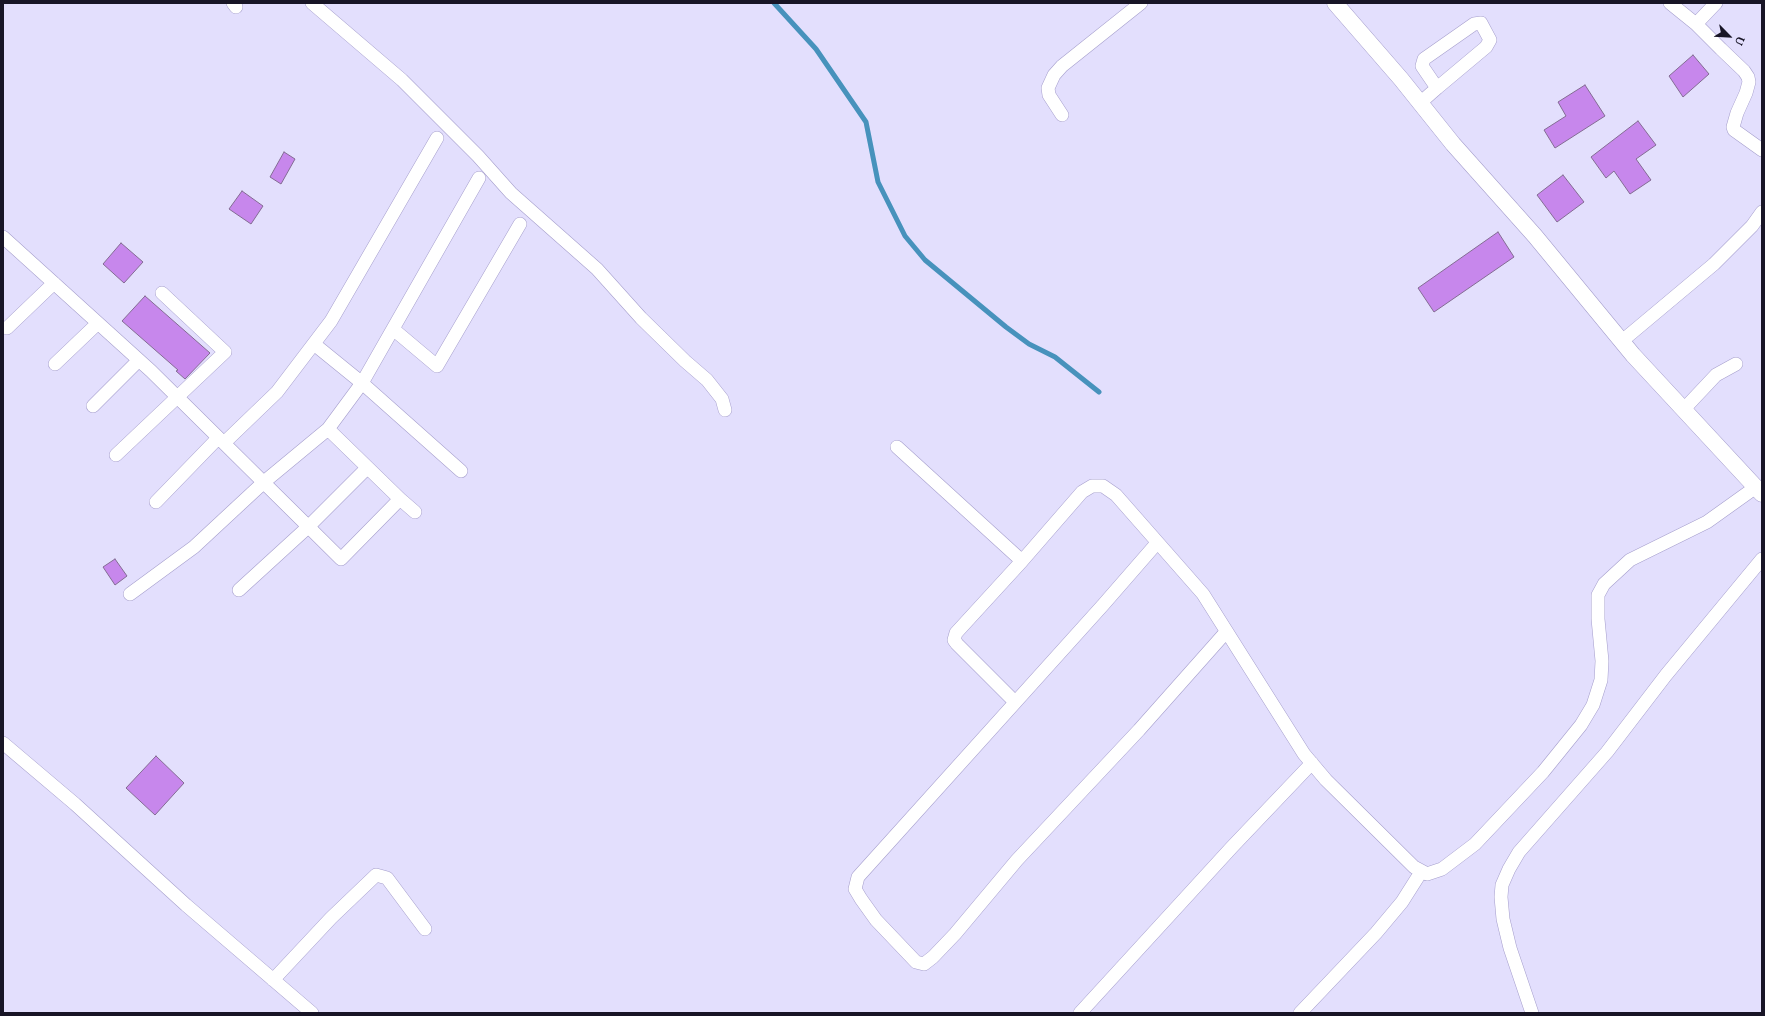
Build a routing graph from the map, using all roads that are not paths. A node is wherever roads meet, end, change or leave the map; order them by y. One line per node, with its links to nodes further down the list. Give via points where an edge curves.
1 (312, 3): 30 (street, via 402,80 511,193 598,269 641,318 707,380 722,398)
2 (1141, 3): 9 (street, via 1054,75 1048,88 1049,95)
3 (1335, 3): 8 (street)
4 (1670, 3): 6 (street)
5 (1716, 3): 6 (street)
6 (1696, 24): 11 (street, via 1748,77 1746,93 1733,127)
7 (1437, 88): 7 (street, via 1489,43 1481,24 1474,24 1424,59 1422,66); 8 (street)
8 (1420, 103): 21 (street)
9 (1062, 114)
10 (437, 138): 22 (street, via 331,321)
11 (1762, 150)
12 (479, 178): 20 (street)
13 (1761, 216): 21 (street, via 1714,264)
14 (520, 224): 20 (street, via 437,366)
15 (3, 237): 16 (street)
16 (54, 283): 18 (street); 19 (street)
17 (162, 293): 27 (street, via 225,352)
18 (98, 323): 23 (street); 24 (street)
19 (7, 328)
20 (393, 329): 26 (street)
21 (1622, 341): 29 (street)
22 (314, 344): 26 (street); 32 (street, via 277,392)
23 (139, 360): 27 (street); 28 (street)
24 (55, 364)
25 (1736, 364): 29 (street, via 1716,375)
26 (362, 383): 31 (street); 36 (street)
27 (178, 398): 32 (street); 34 (street)
28 (93, 406)
29 (1684, 409): 38 (street)
30 (725, 410)
31 (328, 428): 35 (street); 37 (street)
32 (221, 440): 37 (street); 40 (street)
33 (898, 446): 45 (street)
34 (116, 455)
35 (367, 468): 39 (street); 42 (street)
36 (461, 471)
37 (264, 482): 42 (street); 47 (street, via 194,547)
38 (1759, 490): 52 (street, via 1707,522 1630,560 1604,584 1598,594 1602,680 1580,725 1543,772 1475,844 1442,869 1427,874)
39 (400, 499): 41 (street); 42 (street, via 340,559)
40 (156, 502)
41 (415, 512)
42 (308, 527): 46 (street)
43 (1157, 543): 45 (street, via 1116,495 1103,486 1092,486 1082,492); 48 (street, via 1203,594); 49 (street)
44 (1762, 559): 58 (street, via 1666,675 1607,752 1519,852 1509,869 1500,897 1503,919)
45 (1022, 561): 49 (street, via 956,633 954,640)
46 (239, 590)
47 (130, 594)
48 (1226, 632): 49 (street, via 1139,730 1017,860 955,934 924,964 916,962 860,899 855,889 856,882 863,871); 51 (street)
49 (1015, 702)
50 (3, 743): 54 (street)
51 (1312, 763): 52 (street, via 1326,780); 56 (street, via 1226,852)
52 (1421, 872): 57 (street, via 1402,902 1376,933)
53 (425, 928): 54 (street, via 387,878 376,875 331,918)
54 (273, 980): 55 (street)
55 (312, 1013)
56 (1080, 1013)
57 (1300, 1013)
58 (1532, 1013)

